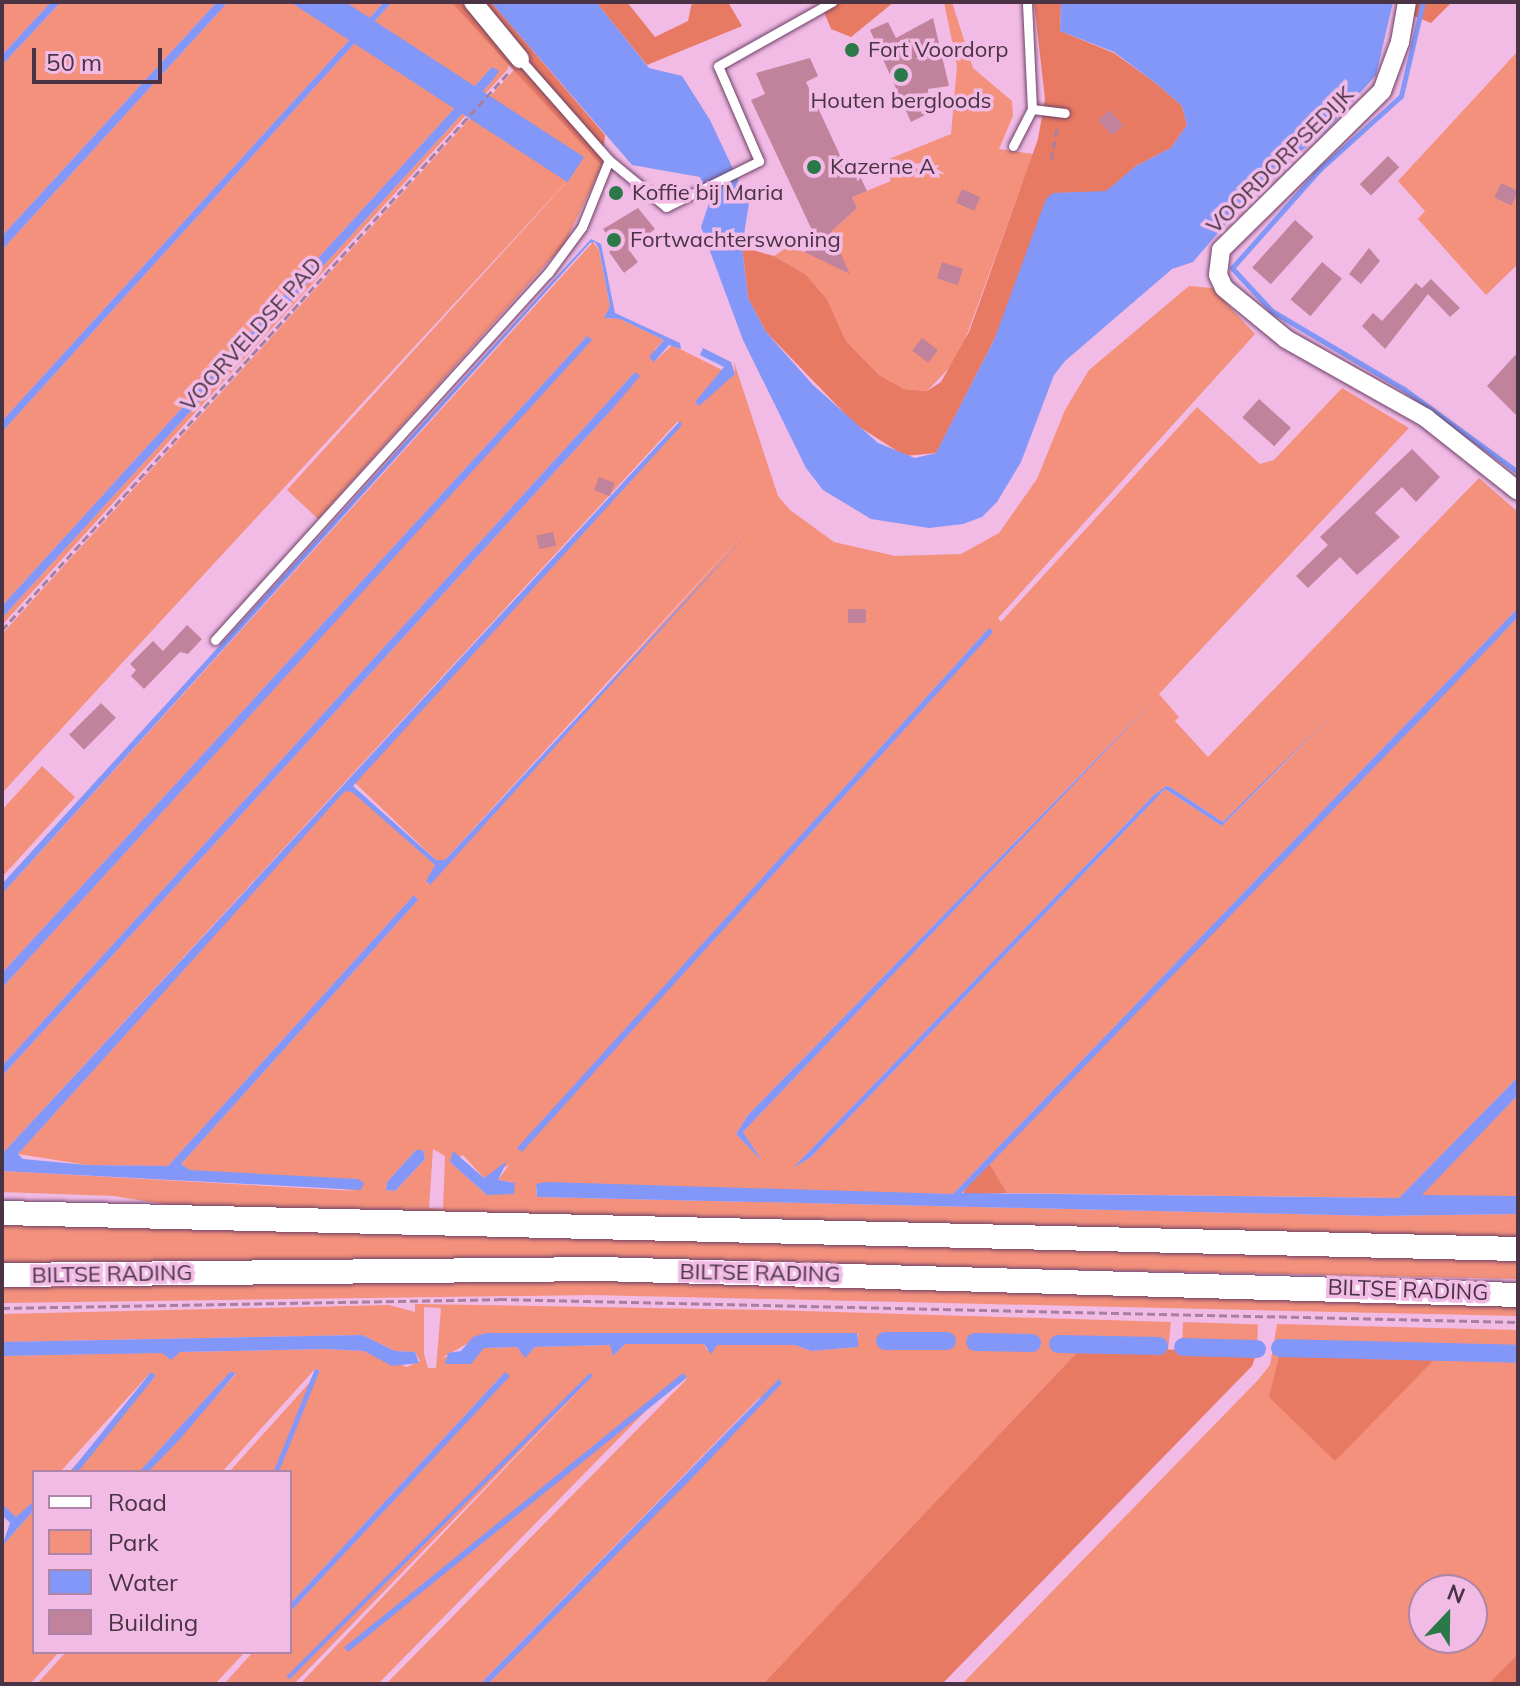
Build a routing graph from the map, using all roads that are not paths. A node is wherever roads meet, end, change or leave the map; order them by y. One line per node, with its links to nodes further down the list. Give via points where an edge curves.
1 (473, 2): 5 (street)
2 (832, 2): 9 (lane, via 718,66 759,161 666,207)
3 (1027, 2): 6 (lane)
4 (1407, 2): 10 (street, VOORDORPSEDIJK, via 1400,42 1382,91 1221,250 1218,275 1224,288 1286,339 1426,418)
5 (520, 59): 9 (lane)
6 (1032, 109): 7 (lane); 8 (lane)
7 (1065, 113)
8 (1013, 146)
9 (609, 160): 11 (lane, via 582,227 548,273)
10 (1518, 491)
11 (215, 640)
12 (2, 1213): 13 (main road, BILTSE RADING)
13 (1518, 1249)
14 (2, 1275): 15 (main road, BILTSE RADING, via 600,1269)
15 (1518, 1295)

